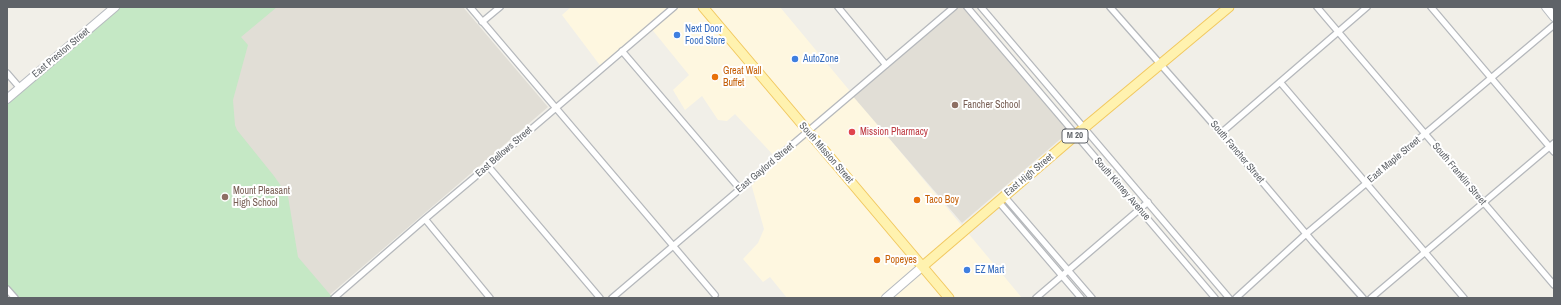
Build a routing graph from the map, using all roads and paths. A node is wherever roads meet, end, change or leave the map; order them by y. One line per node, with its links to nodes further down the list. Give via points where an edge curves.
1 (115, 7): 26 (street, East Preston Street)
2 (470, 7): 17 (street)
3 (500, 7): 17 (street)
4 (674, 7): 20 (street, East Bellows Street)
5 (702, 7): 30 (main road, South Mission Street)
6 (838, 7): 22 (street)
7 (954, 7): 22 (street, East Gaylord Street)
8 (966, 7): 33 (street, South Kinney Avenue)
9 (981, 7): 29 (street, South Kinney Avenue)
10 (1110, 7): 21 (street, South Fancher Street)
11 (1229, 7): 21 (main road, East High Street / M 20)
12 (1317, 7): 19 (street, South Franklin Street)
13 (1367, 7): 19 (street)
14 (1431, 7): 24 (street)
15 (1546, 7): 16 (street)
16 (1554, 17)
17 (482, 22): 28 (street)
18 (1554, 25): 24 (street, East Maple Street)
19 (1338, 32): 25 (street); 32 (street, South Franklin Street)
20 (622, 51): 28 (street, East Bellows Street); 37 (street)
21 (1160, 64): 29 (main road, East High Street / M 20); 31 (street, South Fancher Street)
22 (886, 65): 30 (street, East Gaylord Street)
23 (7, 73): 26 (street)
24 (1492, 79): 32 (street, East Maple Street); 34 (street)
25 (1280, 82): 31 (street); 36 (street)
26 (20, 88): 27 (street, East Preston Street)
27 (7, 99)
28 (556, 107): 35 (street, East Bellows Street); 44 (street)
29 (1084, 128): 33 (main road, East High Street / M 20); 39 (street, South Kinney Avenue)
30 (808, 132): 37 (street, East Gaylord Street); 46 (main road, South Mission Street)
31 (1221, 133): 43 (street, South Fancher Street)
32 (1425, 134): 36 (street, East Maple Street); 40 (street, South Franklin Street)
33 (1076, 135): 38 (main road, East High Street / M 20); 41 (street, South Kinney Avenue)
34 (1553, 147): 40 (street)
35 (488, 166): 42 (street, East Bellows Street); 55 (street)
36 (1366, 184): 43 (street, East Maple Street); 45 (street)
37 (740, 189): 44 (street, East Gaylord Street)
38 (1001, 198): 46 (main road, East High Street / M 20); 47 (street); 48 (street)
39 (1148, 202): 41 (street); 63 (street, South Kinney Avenue)
40 (1483, 203): 45 (street); 49 (street, South Franklin Street)
41 (1140, 210): 47 (street); 62 (street, South Kinney Avenue)
42 (424, 219): 53 (street, East Bellows Street); 54 (street)
43 (1306, 234): 64 (street, East Maple Street); 65 (street, South Fancher Street)
44 (674, 246): 51 (street); 56 (street, East Gaylord Street)
45 (1426, 253): 66 (street); 67 (street)
46 (923, 266): 57 (street, East High Street); 58 (main road, South Mission Street)
47 (1068, 271): 48 (street); 61 (street)
48 (1062, 276): 59 (street); 60 (street)
49 (1554, 285)
50 (7, 289): 52 (street)
51 (716, 295)
52 (14, 298)
53 (334, 298)
54 (490, 298)
55 (600, 298)
56 (612, 298)
57 (886, 298)
58 (949, 298)
59 (1036, 298)
60 (1081, 298)
61 (1092, 298)
62 (1215, 298)
63 (1229, 298)
64 (1236, 298)
65 (1363, 298)
66 (1372, 298)
67 (1464, 298)

